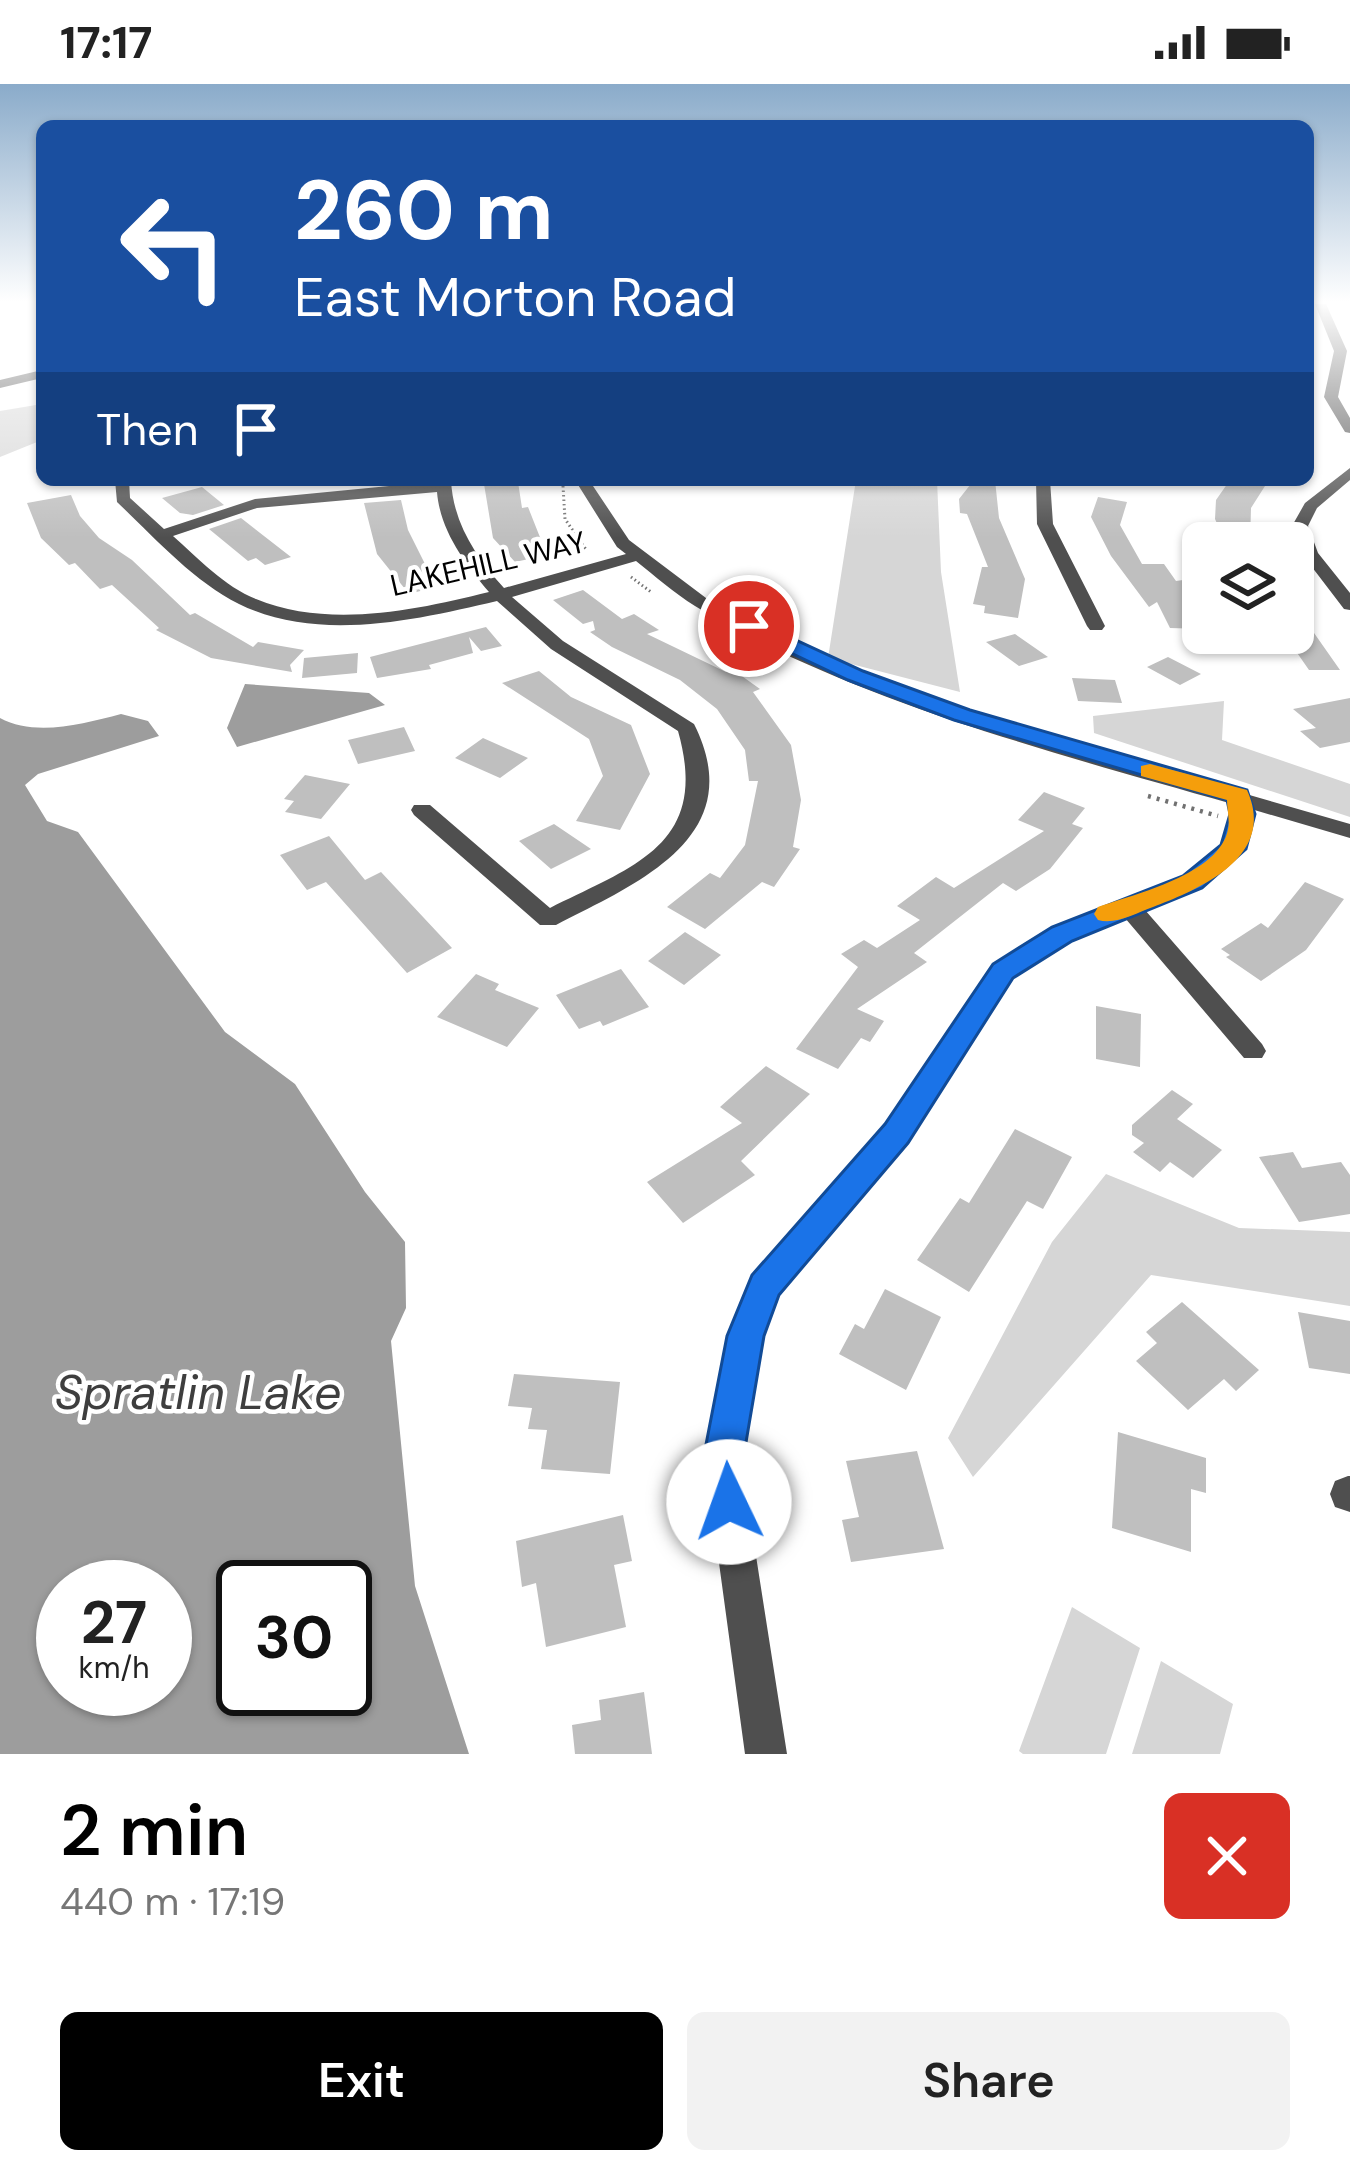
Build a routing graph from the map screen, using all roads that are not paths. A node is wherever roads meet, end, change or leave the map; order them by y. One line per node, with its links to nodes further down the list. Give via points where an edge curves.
1 (1337, 382): 2 (street, via 1331,397)
2 (1350, 429)
3 (1350, 472): 9 (street)
4 (122, 486): 10 (street, LAKEHILL WAY, via 122,499)
5 (415, 486): 10 (street, via 256,503)
6 (444, 486): 12 (street, via 458,541)
7 (584, 486): 11 (street, via 595,512)
8 (1043, 486): 14 (street, via 1046,524)
9 (1341, 490): 13 (street, via 1310,506 1300,526 1310,554)
10 (164, 534): 12 (street, LAKEHILL WAY, via 245,601 284,614 356,620)
11 (636, 556): 12 (street, LAKEHILL WAY); 15 (street, via 697,598 855,676)
12 (501, 592): 16 (street, via 538,632 687,728 698,796 676,841 651,864 548,919)
13 (1350, 605)
14 (1096, 626)
15 (1239, 796): 17 (street); 18 (street, via 1241,832 1223,862)
16 (422, 810)
17 (1350, 831)
18 (1127, 905): 19 (street); 20 (street, via 1003,971 896,1134 764,1286 745,1336 723,1460)
19 (1253, 1051)
20 (766, 1754)

